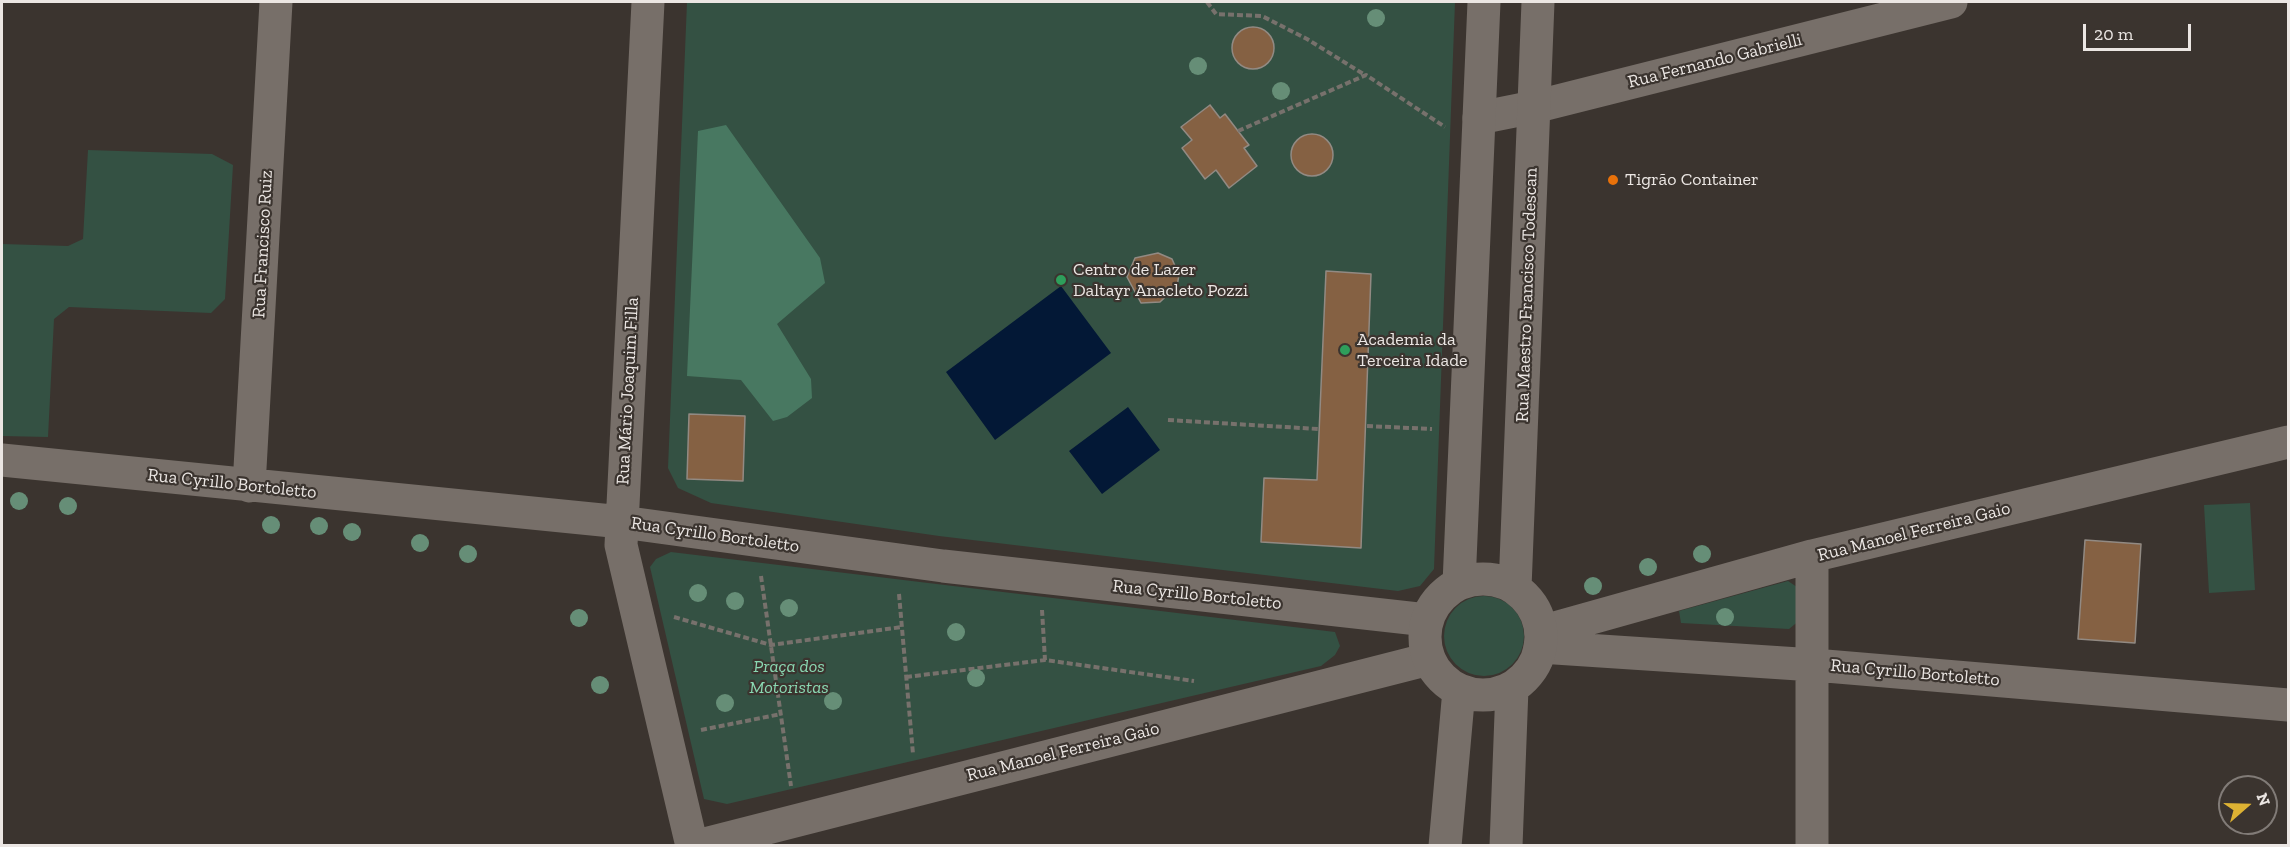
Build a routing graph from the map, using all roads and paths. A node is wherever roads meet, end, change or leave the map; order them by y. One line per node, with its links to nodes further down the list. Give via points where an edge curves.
1 (276, 2): 17 (street, Rua Francisco Ruiz)
2 (648, 2): 18 (street, Rua Mário Joaquim Filla)
3 (1207, 2): 7 (path, via 1216,14 1262,16)
4 (1484, 2): 9 (street)
5 (1538, 2): 8 (street, Rua Maestro Francisco Todescan)
6 (1951, 2): 8 (street, Rua Fernando Gabrielli)
7 (1366, 75): 9 (path); 10 (path)
8 (1534, 107): 9 (street, Rua Fernando Gabrielli); 23 (street, Rua Maestro Francisco Todescan)
9 (1465, 125): 21 (street)
10 (1238, 131)
11 (1168, 420): 13 (path)
12 (1367, 426): 14 (path)
13 (1318, 429)
14 (1441, 429)
15 (2289, 442): 19 (street, Rua Manoel Ferreira Gaio)
16 (2, 460): 17 (street, Rua Cyrillo Bortoletto)
17 (249, 486): 18 (street, Rua Cyrillo Bortoletto)
18 (622, 522): 26 (street, Rua Cyrillo Bortoletto, via 943,566); 42 (street, Rua Mário Joaquim Filla, via 621,545)
19 (1812, 556): 28 (street, Rua Manoel Ferreira Gaio); 32 (street)
20 (761, 574): 29 (path)
21 (1459, 584): 23 (street, via 1488,579); 26 (street, via 1445,593)
22 (899, 588): 27 (path)
23 (1515, 588): 28 (street, via 1537,615)
24 (1042, 607): 31 (path)
25 (672, 616): 29 (path)
26 (1427, 620): 30 (street, via 1425,640)
27 (902, 627): 29 (path); 33 (path)
28 (1541, 639): 32 (street, Rua Cyrillo Bortoletto); 35 (street, via 1535,664 1526,678)
29 (771, 645): 38 (path)
30 (1429, 659): 36 (street, via 1441,677); 42 (street, Rua Manoel Ferreira Gaio)
31 (1045, 660): 33 (path); 34 (path)
32 (1814, 664): 37 (street, Rua Cyrillo Bortoletto); 45 (street)
33 (906, 677): 40 (path)
34 (1196, 682)
35 (1512, 688): 36 (street, via 1494,695); 44 (street)
36 (1459, 690): 43 (street)
37 (2289, 705)
38 (781, 714): 39 (path); 41 (path)
39 (700, 730)
40 (914, 761)
41 (791, 789)
42 (694, 846)
43 (1445, 846)
44 (1506, 846)
45 (1812, 846)

